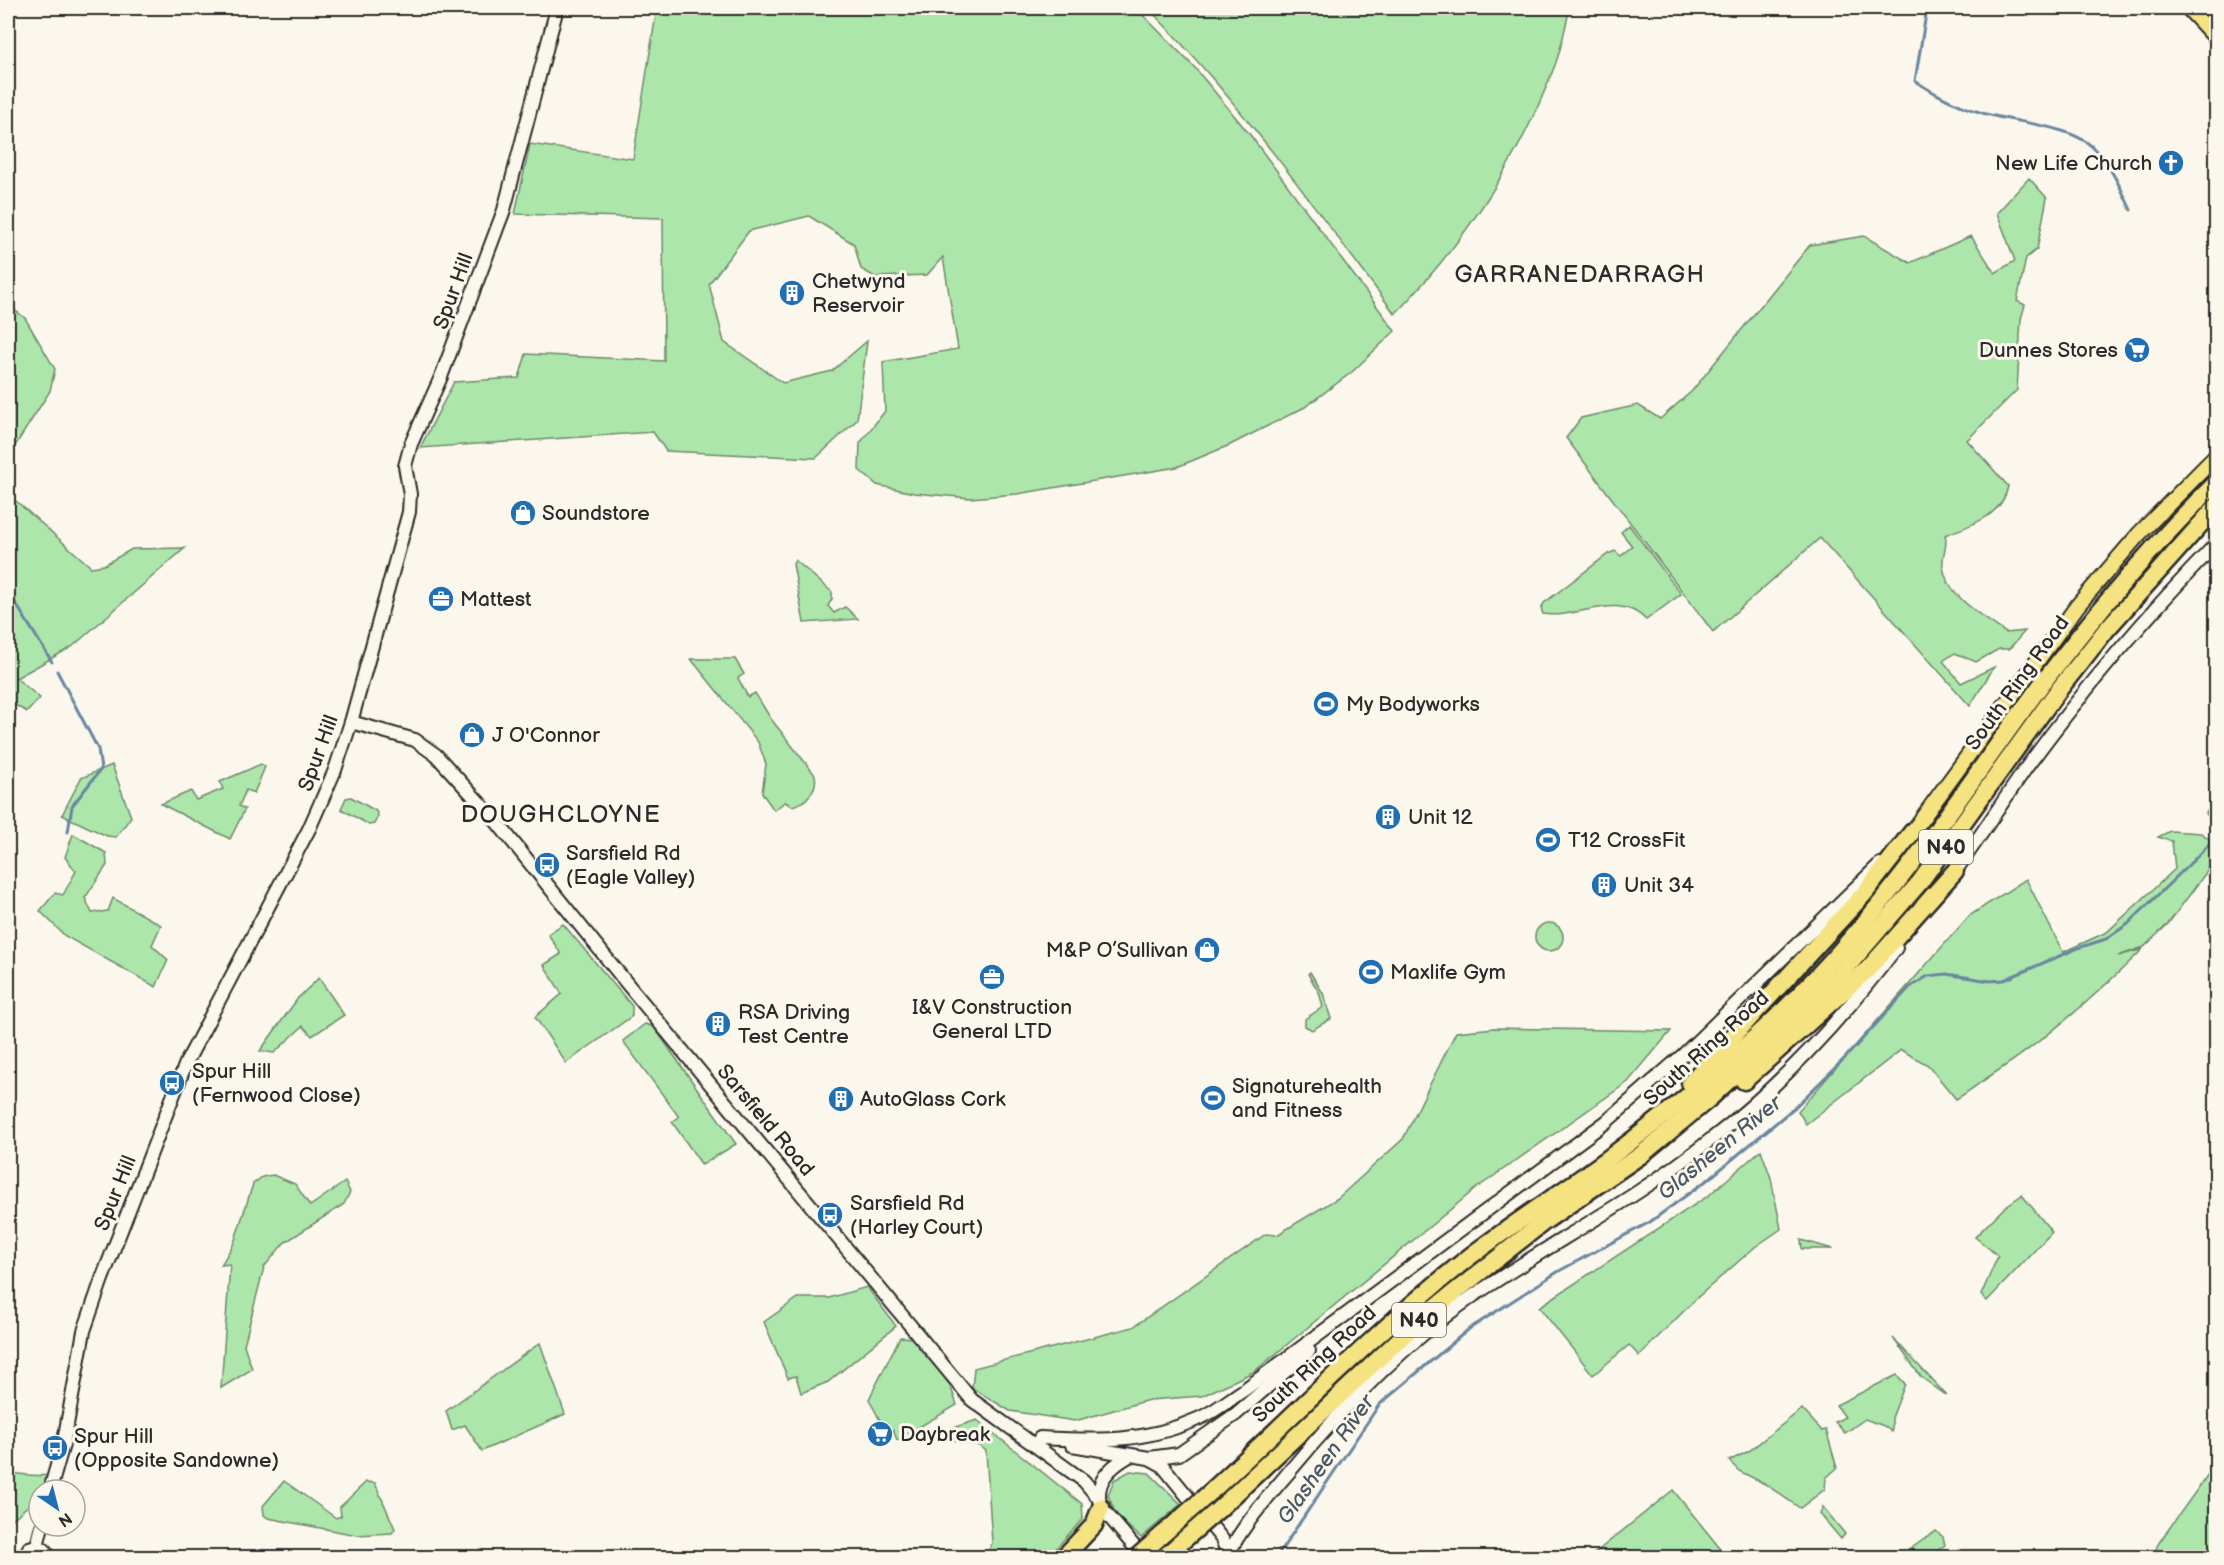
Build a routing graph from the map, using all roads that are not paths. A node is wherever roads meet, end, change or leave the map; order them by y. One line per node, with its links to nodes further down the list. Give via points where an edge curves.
1 (556, 8): 8 (street, Spur Hill, via 504,210 441,377 411,444 405,466 409,512)
2 (2188, 8): 3 (main road)
3 (2217, 38)
4 (2217, 456): 9 (main road, N40, via 2139,534 2078,605)
5 (2217, 483): 12 (highway, South Ring Road / N40, via 2088,624 1918,858 1863,926 1726,1065)
6 (2217, 507): 11 (highway, South Ring Road / N40, via 2106,630 1887,923 1791,1023)
7 (2217, 544): 10 (street, N40, via 2088,688)
8 (351, 722): 14 (street, Sarsfield Road, via 415,740 436,755 510,837 972,1400); 18 (street, Spur Hill, via 309,829 186,1063 84,1331)
9 (1913, 831): 12 (highway, via 1794,973 1696,1077); 13 (street, via 1683,1055 1606,1122)
10 (1955, 871): 11 (highway, via 1867,970 1795,1037 1716,1105); 22 (street, via 1828,1032 1776,1084 1682,1162 1470,1298 1433,1327 1350,1402 1319,1436 1244,1527)
11 (1641, 1155): 28 (highway, South Ring Road / N40, bridge, via 1545,1221 1423,1317)
12 (1605, 1161): 26 (highway, South Ring Road / N40, bridge, via 1536,1208 1410,1305)
13 (1347, 1316): 15 (street, via 1203,1417 1159,1434 1110,1441); 17 (street, Sarsfield Road, via 1236,1414 1179,1454)
14 (1018, 1432): 15 (street, Sarsfield Road); 19 (street, Sarsfield Road, via 1084,1481)
15 (1040, 1438): 16 (street, Sarsfield Road)
16 (1129, 1456): 17 (street, Sarsfield Road); 19 (street, via 1111,1467 1101,1481)
17 (1149, 1458): 22 (street, via 1171,1473 1222,1539)
18 (54, 1478)
19 (1100, 1503): 25 (highway, via 1094,1525); 27 (street, Sarsfield Road)
20 (39, 1538): 21 (street)
21 (37, 1546): 23 (street); 24 (street)
22 (1229, 1555)
23 (24, 1557)
24 (49, 1557)
25 (1064, 1557)
26 (1136, 1557)
27 (1144, 1557)
28 (1163, 1557)

